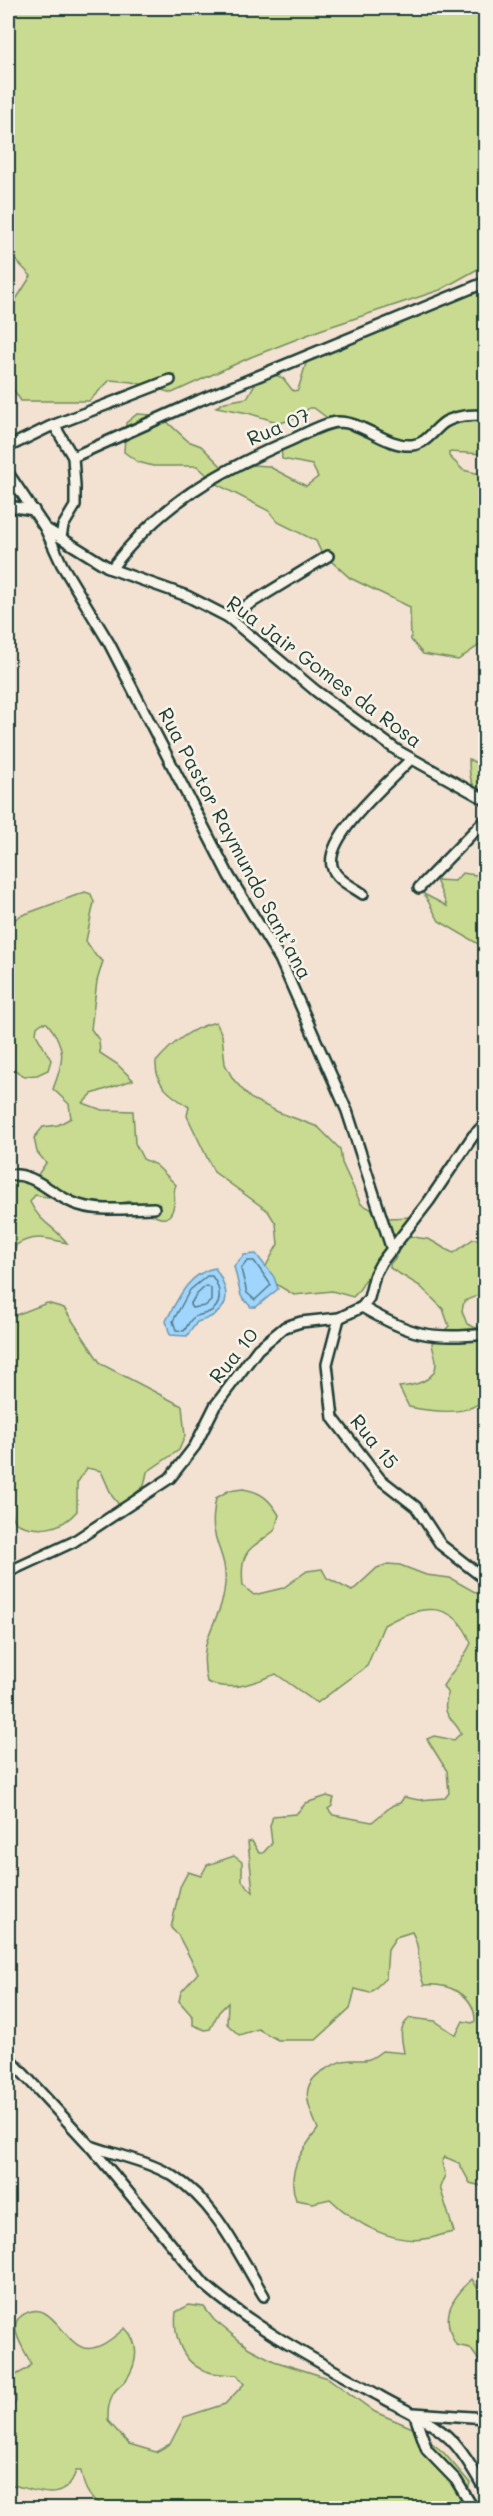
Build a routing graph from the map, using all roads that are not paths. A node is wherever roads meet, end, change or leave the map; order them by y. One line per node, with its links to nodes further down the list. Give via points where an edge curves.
1 (486, 282): 6 (street)
2 (170, 380): 4 (street)
3 (486, 415): 13 (street, Rua 07, via 453,418 423,442 410,445 350,424 327,425 242,461 198,487 135,537)
4 (54, 425): 5 (street); 6 (street)
5 (8, 447)
6 (73, 457): 11 (street, via 75,506)
7 (8, 473): 9 (street, Rua Pastor Raymundo Sant’ana)
8 (8, 506): 9 (street)
9 (34, 510): 10 (street, Rua Pastor Raymundo Sant’ana)
10 (45, 528): 11 (street, Rua Jair Gomes da Rosa); 23 (street, Rua Pastor Raymundo Sant’ana, via 230,876 280,959 347,1111)
11 (61, 537): 13 (street, Rua Jair Gomes da Rosa)
12 (328, 556): 14 (street)
13 (111, 569): 14 (street, Rua Jair Gomes da Rosa, via 187,596)
14 (228, 617): 15 (street, Rua Jair Gomes da Rosa, via 316,691)
15 (411, 759): 16 (street, Rua Jair Gomes da Rosa); 19 (street, via 345,829 335,846 332,867 336,874)
16 (486, 800)
17 (486, 819): 18 (street)
18 (419, 888)
19 (363, 894)
20 (486, 1123): 23 (street)
21 (8, 1175): 22 (street, via 33,1178 78,1205)
22 (154, 1208)
23 (392, 1250): 24 (street, via 377,1268 369,1298)
24 (362, 1306): 25 (street, Rua 10); 26 (street, via 391,1324 420,1335 449,1338)
25 (339, 1318): 27 (street, Rua 10, via 301,1322 272,1336 258,1348 215,1406 195,1446 170,1478 73,1542); 28 (street, Rua 15, via 327,1364 333,1418 380,1479 416,1507 441,1545)
26 (486, 1334)
27 (8, 1572)
28 (486, 1580)
29 (8, 2057): 30 (street)
30 (90, 2146): 31 (street, via 143,2163 188,2187 215,2214); 32 (street, via 185,2265 219,2298 318,2361)
31 (264, 2296)
32 (414, 2413): 33 (street); 34 (street, via 452,2441); 35 (street, via 428,2450 456,2480)
33 (486, 2418)
34 (486, 2491)
35 (473, 2508)

